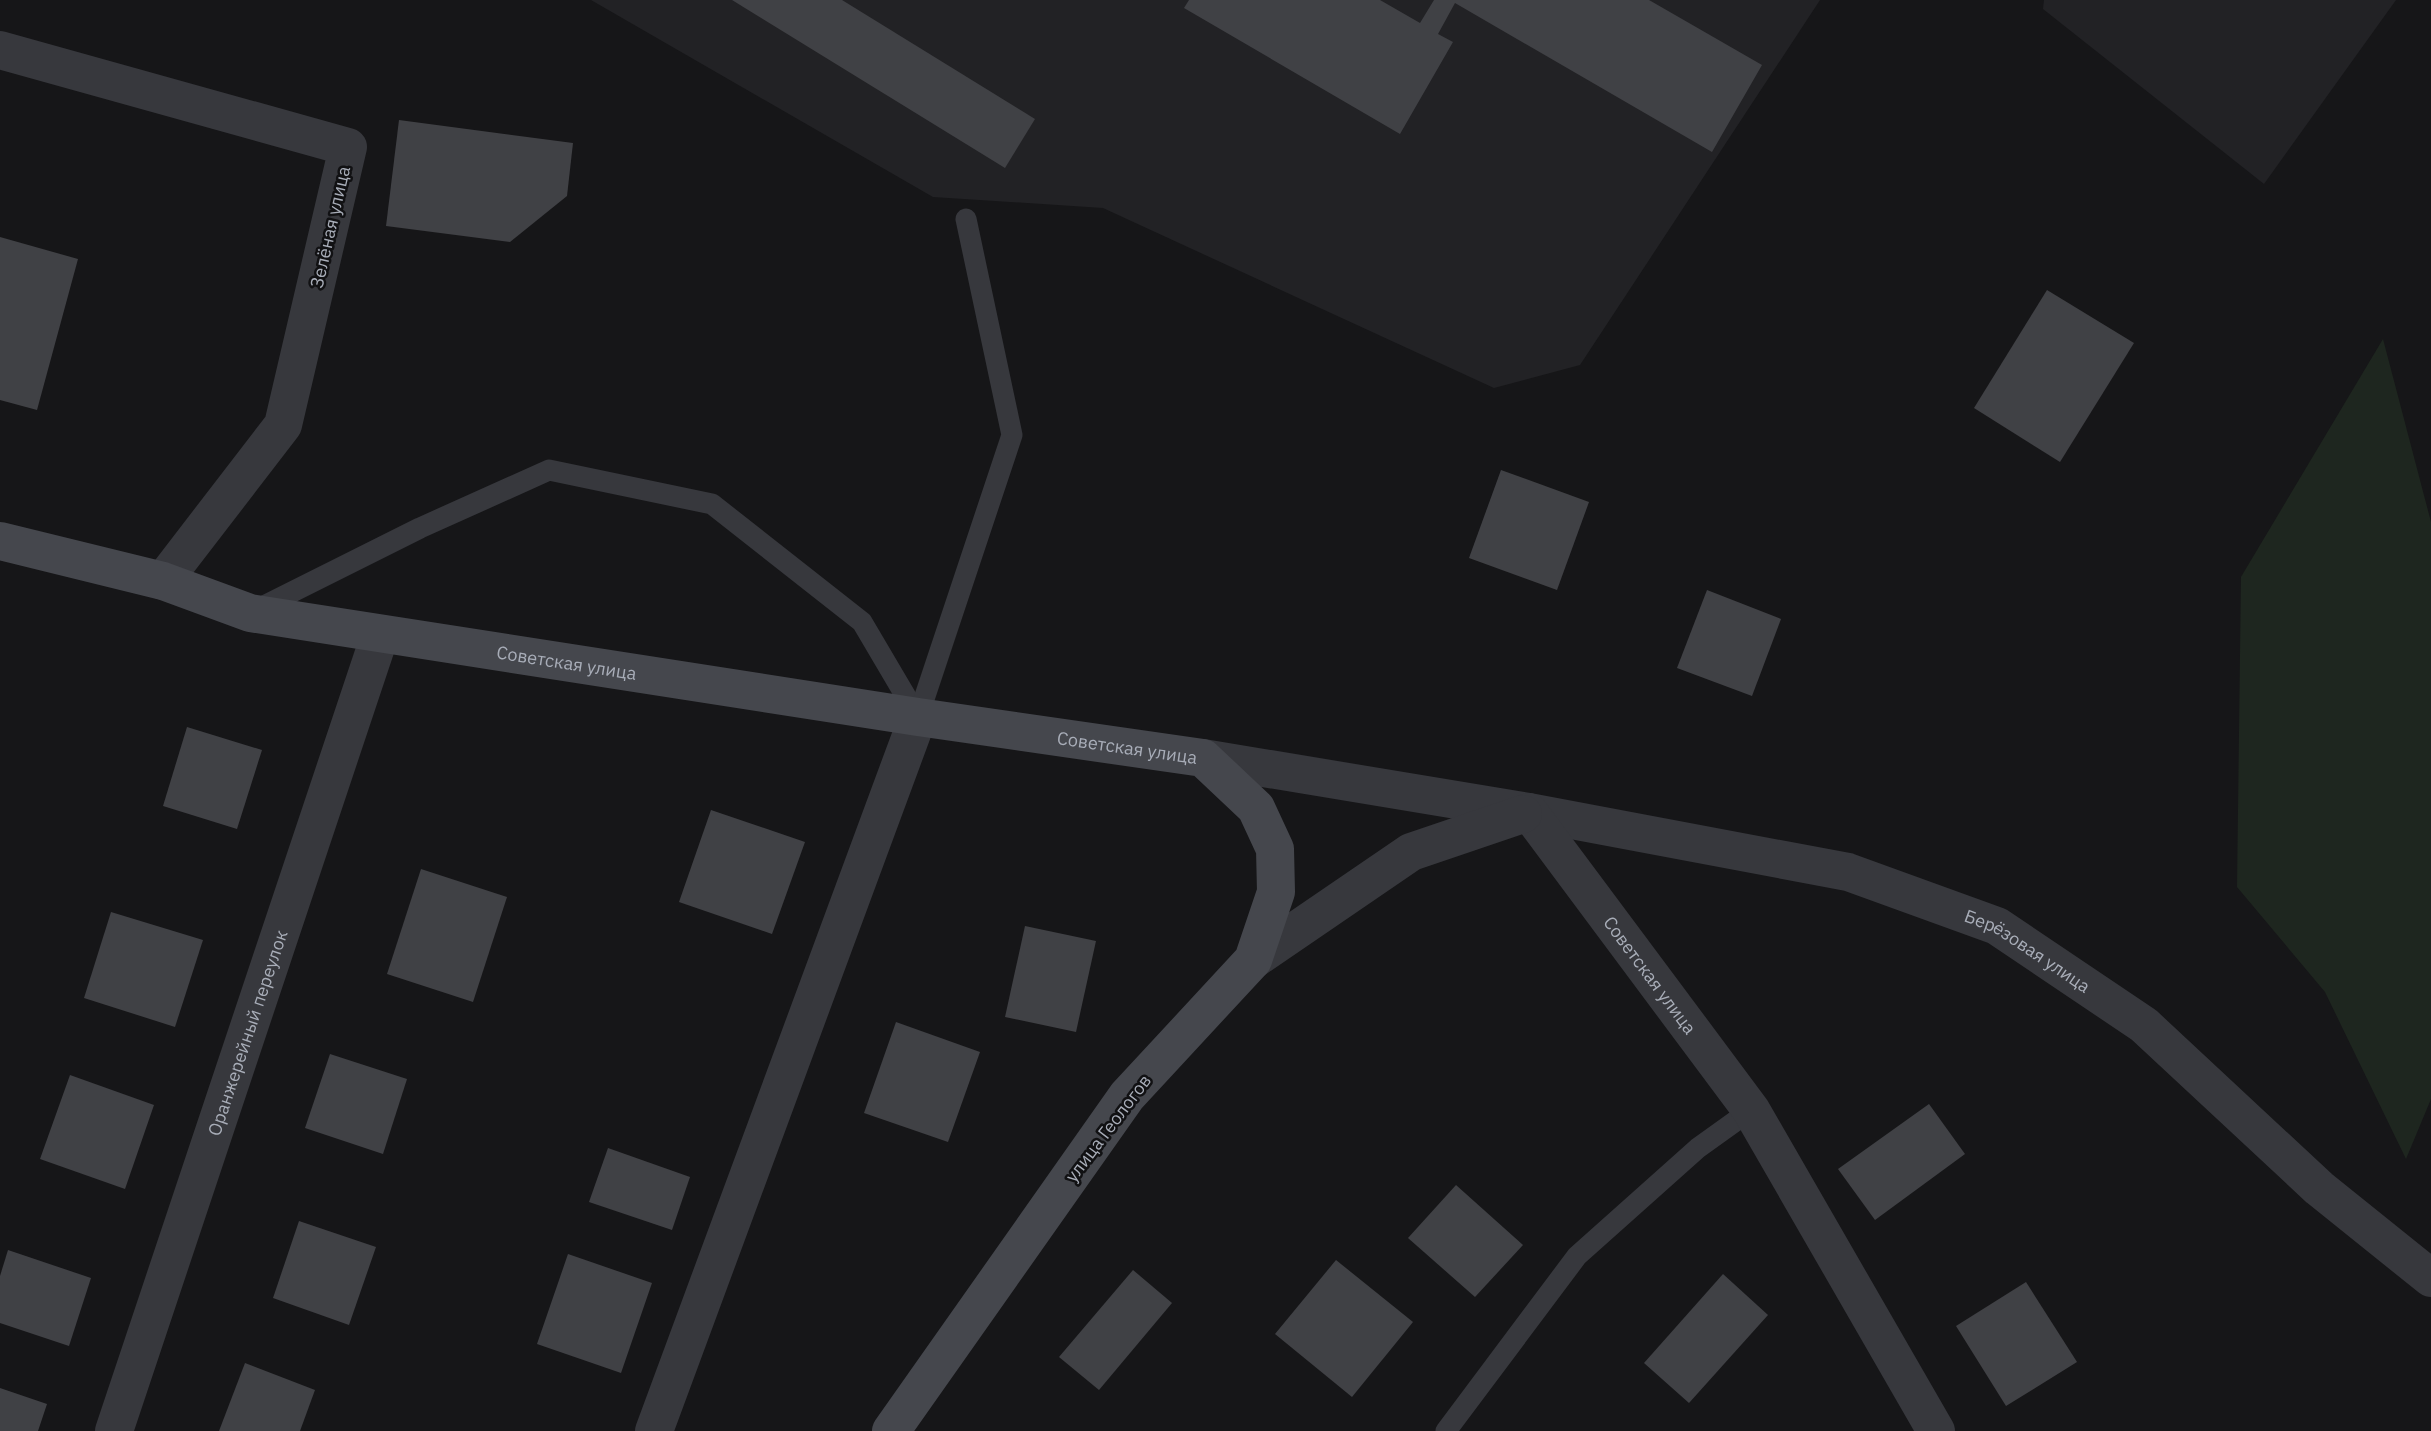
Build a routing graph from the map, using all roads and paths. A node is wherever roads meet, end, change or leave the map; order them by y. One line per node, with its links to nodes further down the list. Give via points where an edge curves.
1 (0, 50): 4 (street, Зелёная улица, via 348,147 283,425)
2 (966, 219): 7 (lane, via 1012,435)
3 (0, 541): 4 (street, Советская улица)
4 (163, 581): 5 (street, Советская улица)
5 (250, 613): 6 (street, Советская улица); 7 (lane, via 420,528 550,470 712,504 862,622)
6 (380, 635): 7 (street, Советская улица); 13 (street, Оранжерейный переулок)
7 (918, 717): 8 (street, Советская улица); 14 (street)
8 (1202, 758): 9 (street, Советская улица); 10 (street, улица Геологов, via 1256,808 1275,849 1276,892)
9 (1529, 812): 10 (street, via 1411,852); 11 (street, Советская улица); 12 (street, Берёзовая улица, via 1848,872 1997,926 2144,1025 2319,1188)
10 (1253, 960): 15 (street, улица Геологов, via 1127,1096)
11 (1751, 1110): 16 (lane, via 1698,1148 1577,1256); 17 (street, Советская улица)
12 (2431, 1278)
13 (114, 1431)
14 (654, 1431)
15 (891, 1431)
16 (1446, 1431)
17 (1936, 1431)

